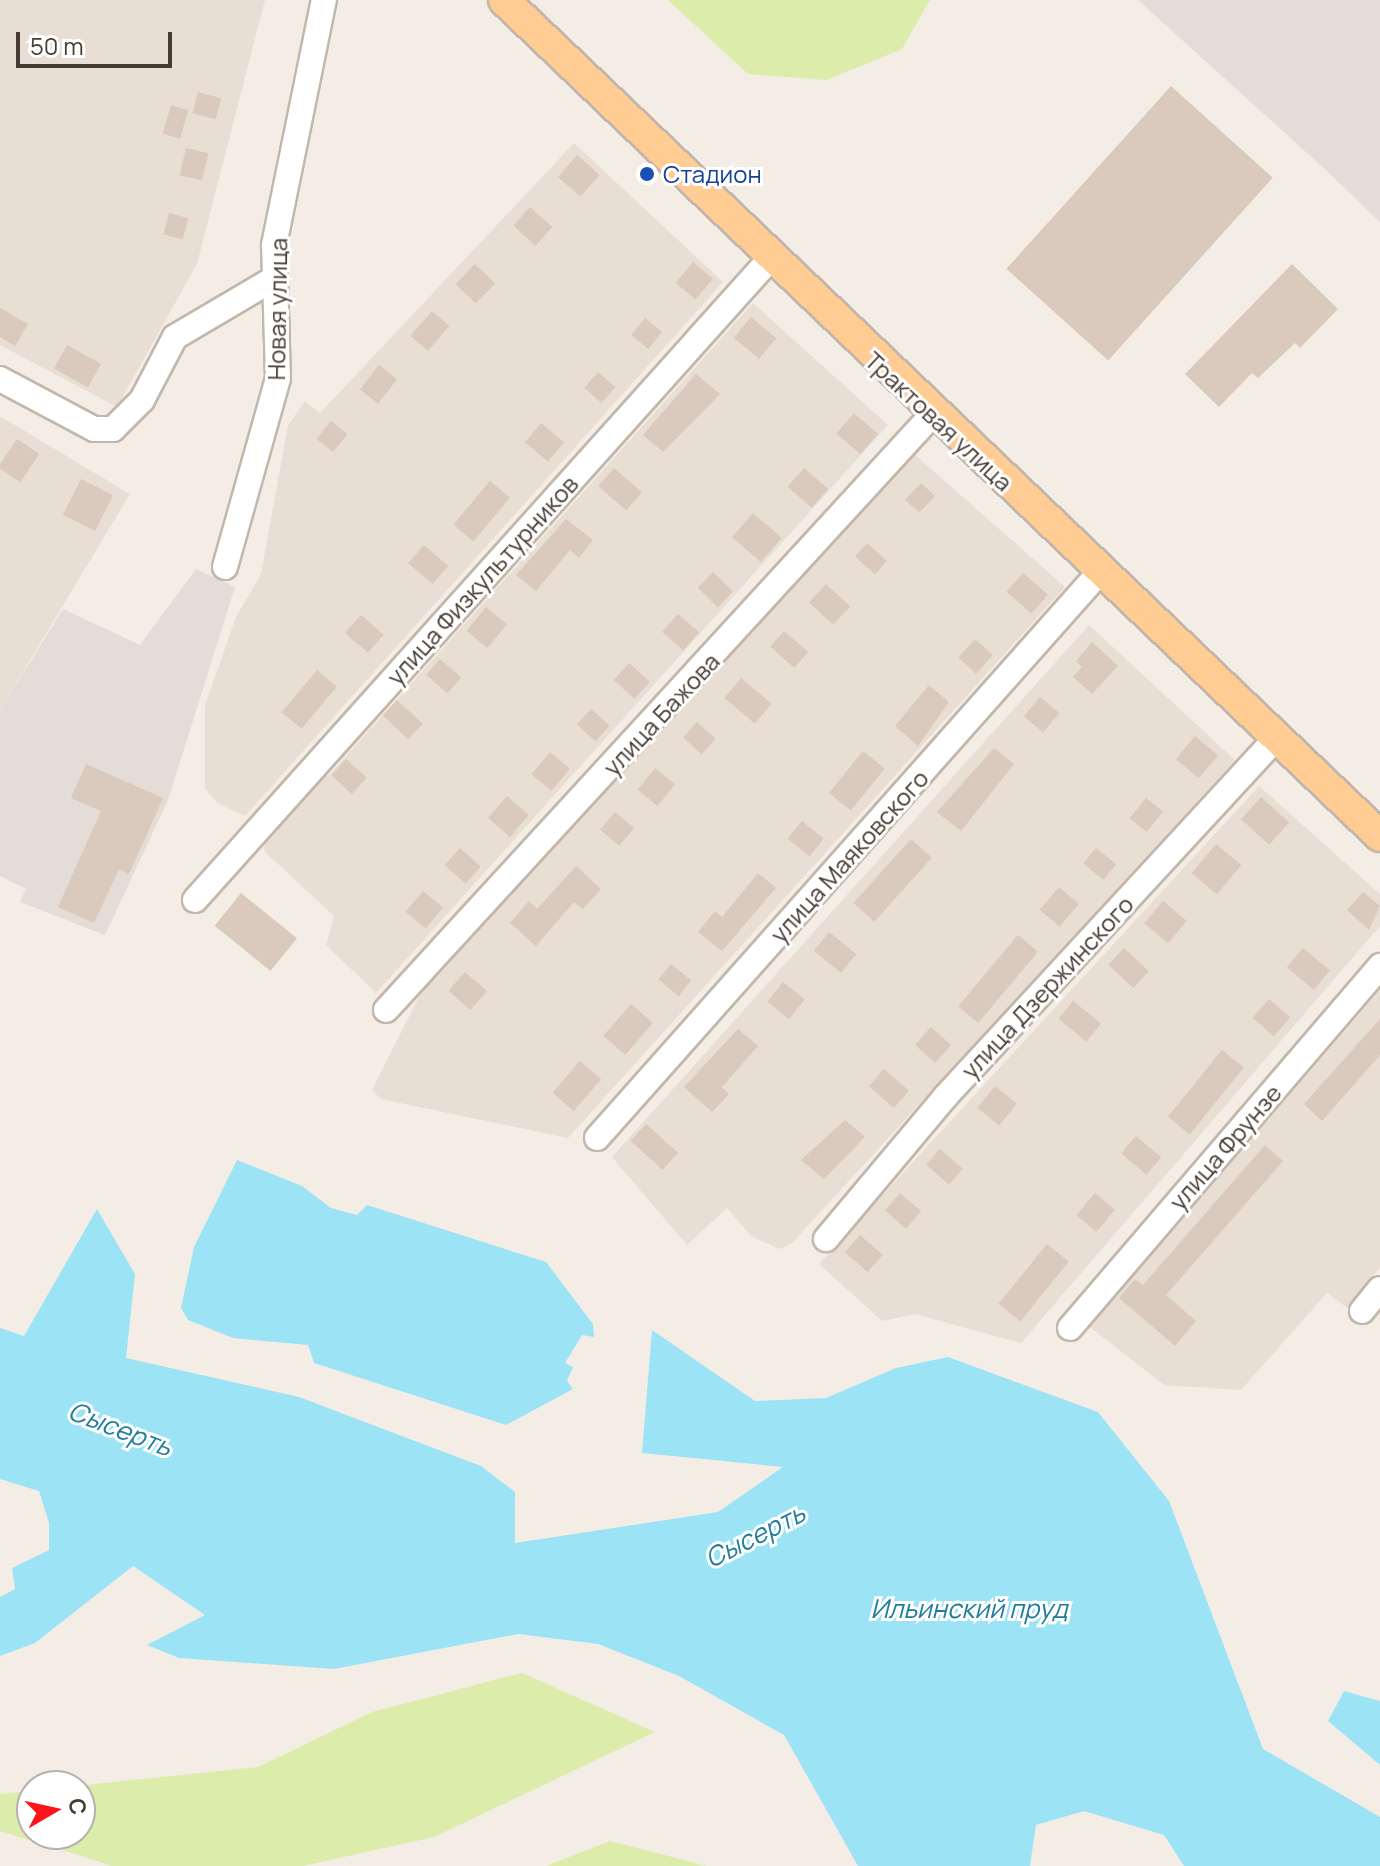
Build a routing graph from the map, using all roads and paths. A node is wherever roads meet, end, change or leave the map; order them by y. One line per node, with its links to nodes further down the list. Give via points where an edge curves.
1 (324, 0): 4 (street, Новая улица, via 274,245)
2 (504, 0): 3 (main road, Трактовая улица)
3 (769, 260): 6 (main road, Трактовая улица); 11 (street, улица Физкультурников)
4 (275, 278): 5 (street, via 175,337 142,400 113,429 94,429); 7 (street, Новая улица, via 278,378)
5 (0, 379)
6 (932, 415): 8 (main road, Трактовая улица); 13 (street, улица Бажова)
7 (225, 567)
8 (1099, 573): 9 (main road, Трактовая улица); 14 (street, улица Маяковского)
9 (1275, 740): 10 (main road, Трактовая улица); 15 (street, улица Дзержинского, via 945,1097)
10 (1380, 836)
11 (195, 900)
12 (1380, 966): 18 (street, улица Фрунзе)
13 (386, 1010)
14 (597, 1138)
15 (826, 1239)
16 (1380, 1289): 17 (street)
17 (1362, 1311)
18 (1070, 1328)

